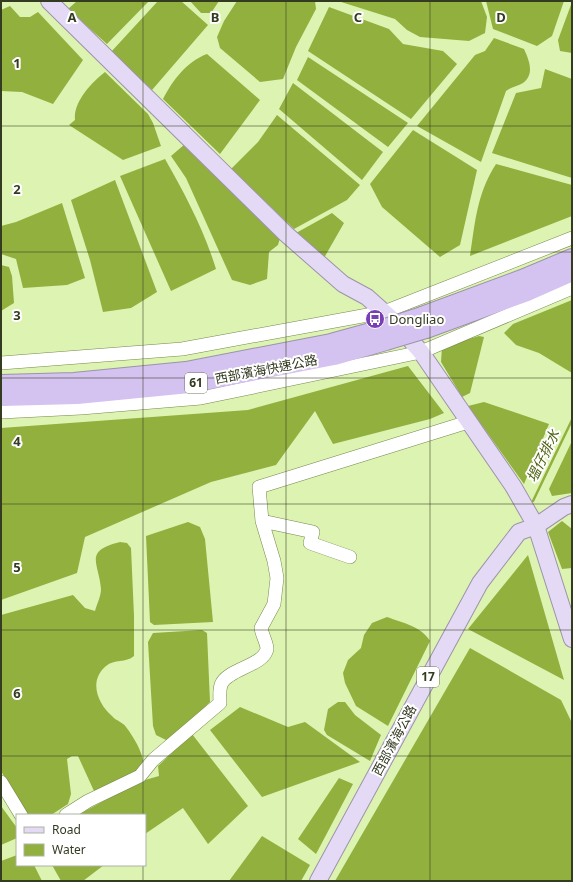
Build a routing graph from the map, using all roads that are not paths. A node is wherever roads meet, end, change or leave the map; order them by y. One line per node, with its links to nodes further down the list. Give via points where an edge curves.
1 (48, 1): 7 (main road, via 286,234 342,284 367,297)
2 (572, 238): 7 (street)
3 (572, 258): 6 (highway, 61)
4 (572, 272): 6 (highway, 61, via 527,292)
5 (572, 288): 8 (street)
6 (424, 323): 7 (highway, 61, bridge)
7 (384, 327): 8 (main road); 9 (street, via 182,349); 10 (highway, 西部濱海快速公路 / 61, via 331,343 186,371 74,382); 11 (highway, 西部濱海快速公路 / 61, via 334,356 188,384 77,395)
8 (421, 352): 12 (street, via 201,398); 13 (main road)
9 (1, 363)
10 (1, 384)
11 (1, 397)
12 (1, 412)
13 (468, 422): 15 (street, via 260,487); 16 (main road, via 513,486)
14 (572, 504): 16 (main road, 西部濱海公路 / 17)
15 (262, 521): 17 (street, via 313,532 310,544); 21 (street, via 277,578 274,604 261,628 267,648 264,655 248,667 227,677 222,683 220,703 153,760 140,776)
16 (536, 526): 18 (main road); 22 (main road, 西部濱海公路 / 17, via 519,532 480,583)
17 (350, 557)
18 (572, 639)
19 (1, 782): 20 (street)
20 (20, 814)
21 (68, 814)
22 (318, 881)

